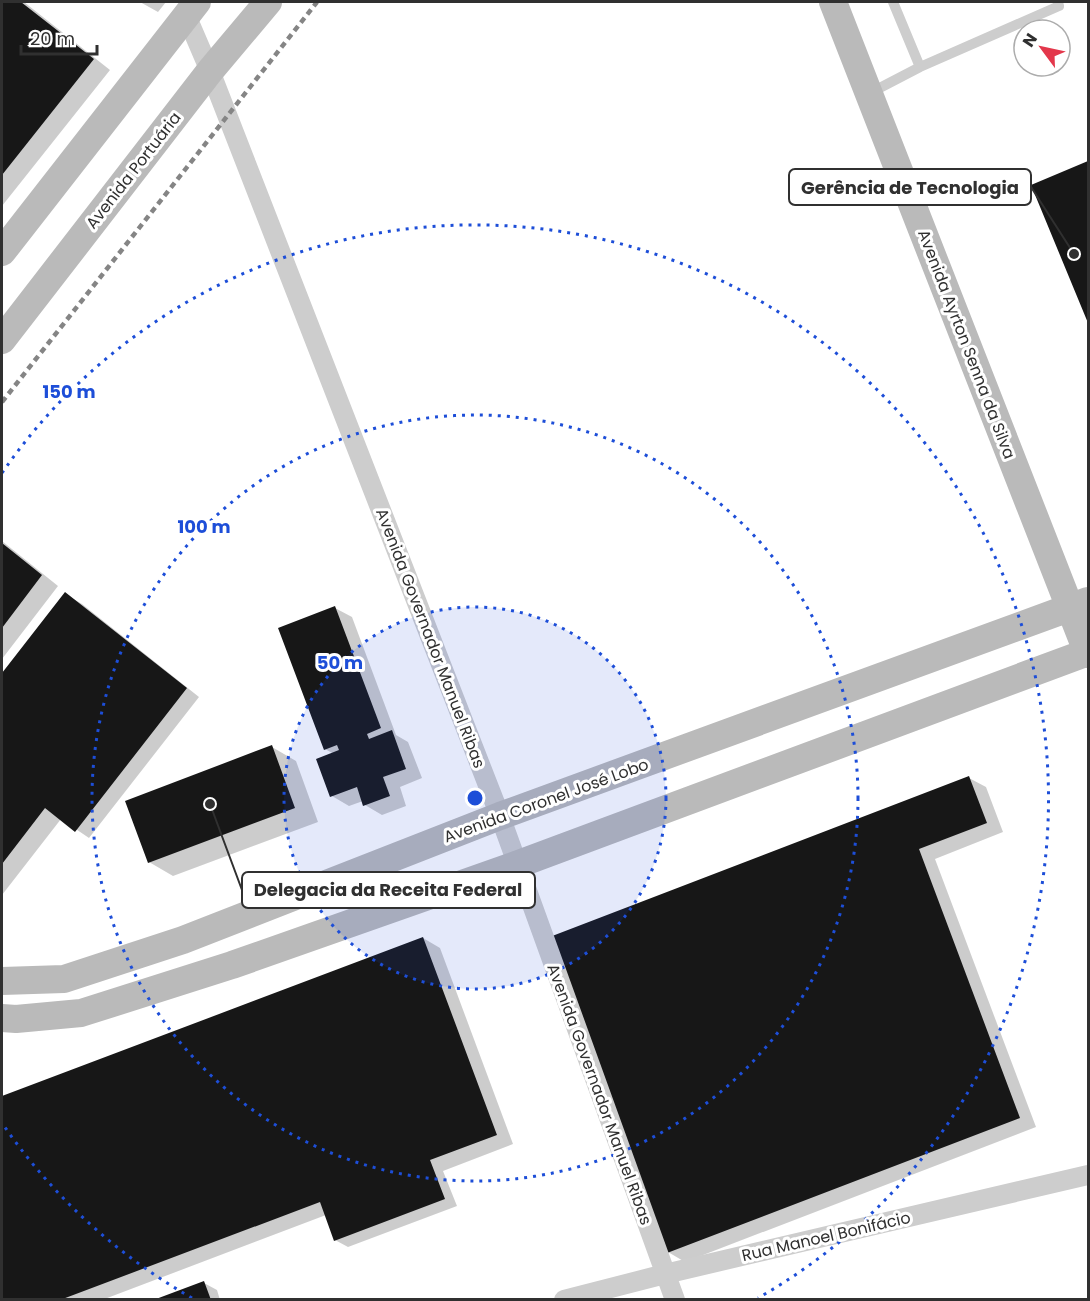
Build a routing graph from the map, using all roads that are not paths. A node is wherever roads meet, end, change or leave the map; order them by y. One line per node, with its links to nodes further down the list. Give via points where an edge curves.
1 (268, 2): 7 (street, Avenida Portuária)
2 (833, 2): 8 (street, Avenida Ayrton Senna da Silva)
3 (893, 2): 6 (lane)
4 (1058, 2): 6 (lane, via 1059,6)
5 (192, 8): 7 (street, Avenida Governador Manuel Ribas); 9 (street)
6 (920, 67): 8 (lane)
7 (210, 71): 10 (street, Avenida Portuária); 13 (street, Avenida Governador Manuel Ribas)
8 (869, 93): 11 (street, Avenida Ayrton Senna da Silva)
9 (2, 252)
10 (2, 340)
11 (1079, 605): 12 (street, Avenida Ayrton Senna da Silva); 13 (street, Avenida Coronel José Lobo)
12 (1088, 653): 14 (street)
13 (500, 816): 14 (street, Avenida Governador Manuel Ribas); 15 (street, Avenida Coronel José Lobo, via 183,940 64,979)
14 (516, 865): 16 (street, via 232,965 81,1013); 18 (street, Avenida Governador Manuel Ribas)
15 (2, 981)
16 (2, 1018)
17 (1089, 1175): 18 (street, Rua Manoel Bonifácio)
18 (665, 1274): 19 (street, Rua Manoel Bonifácio); 20 (street, Avenida Governador Manuel Ribas)
19 (564, 1299)
20 (675, 1299)

